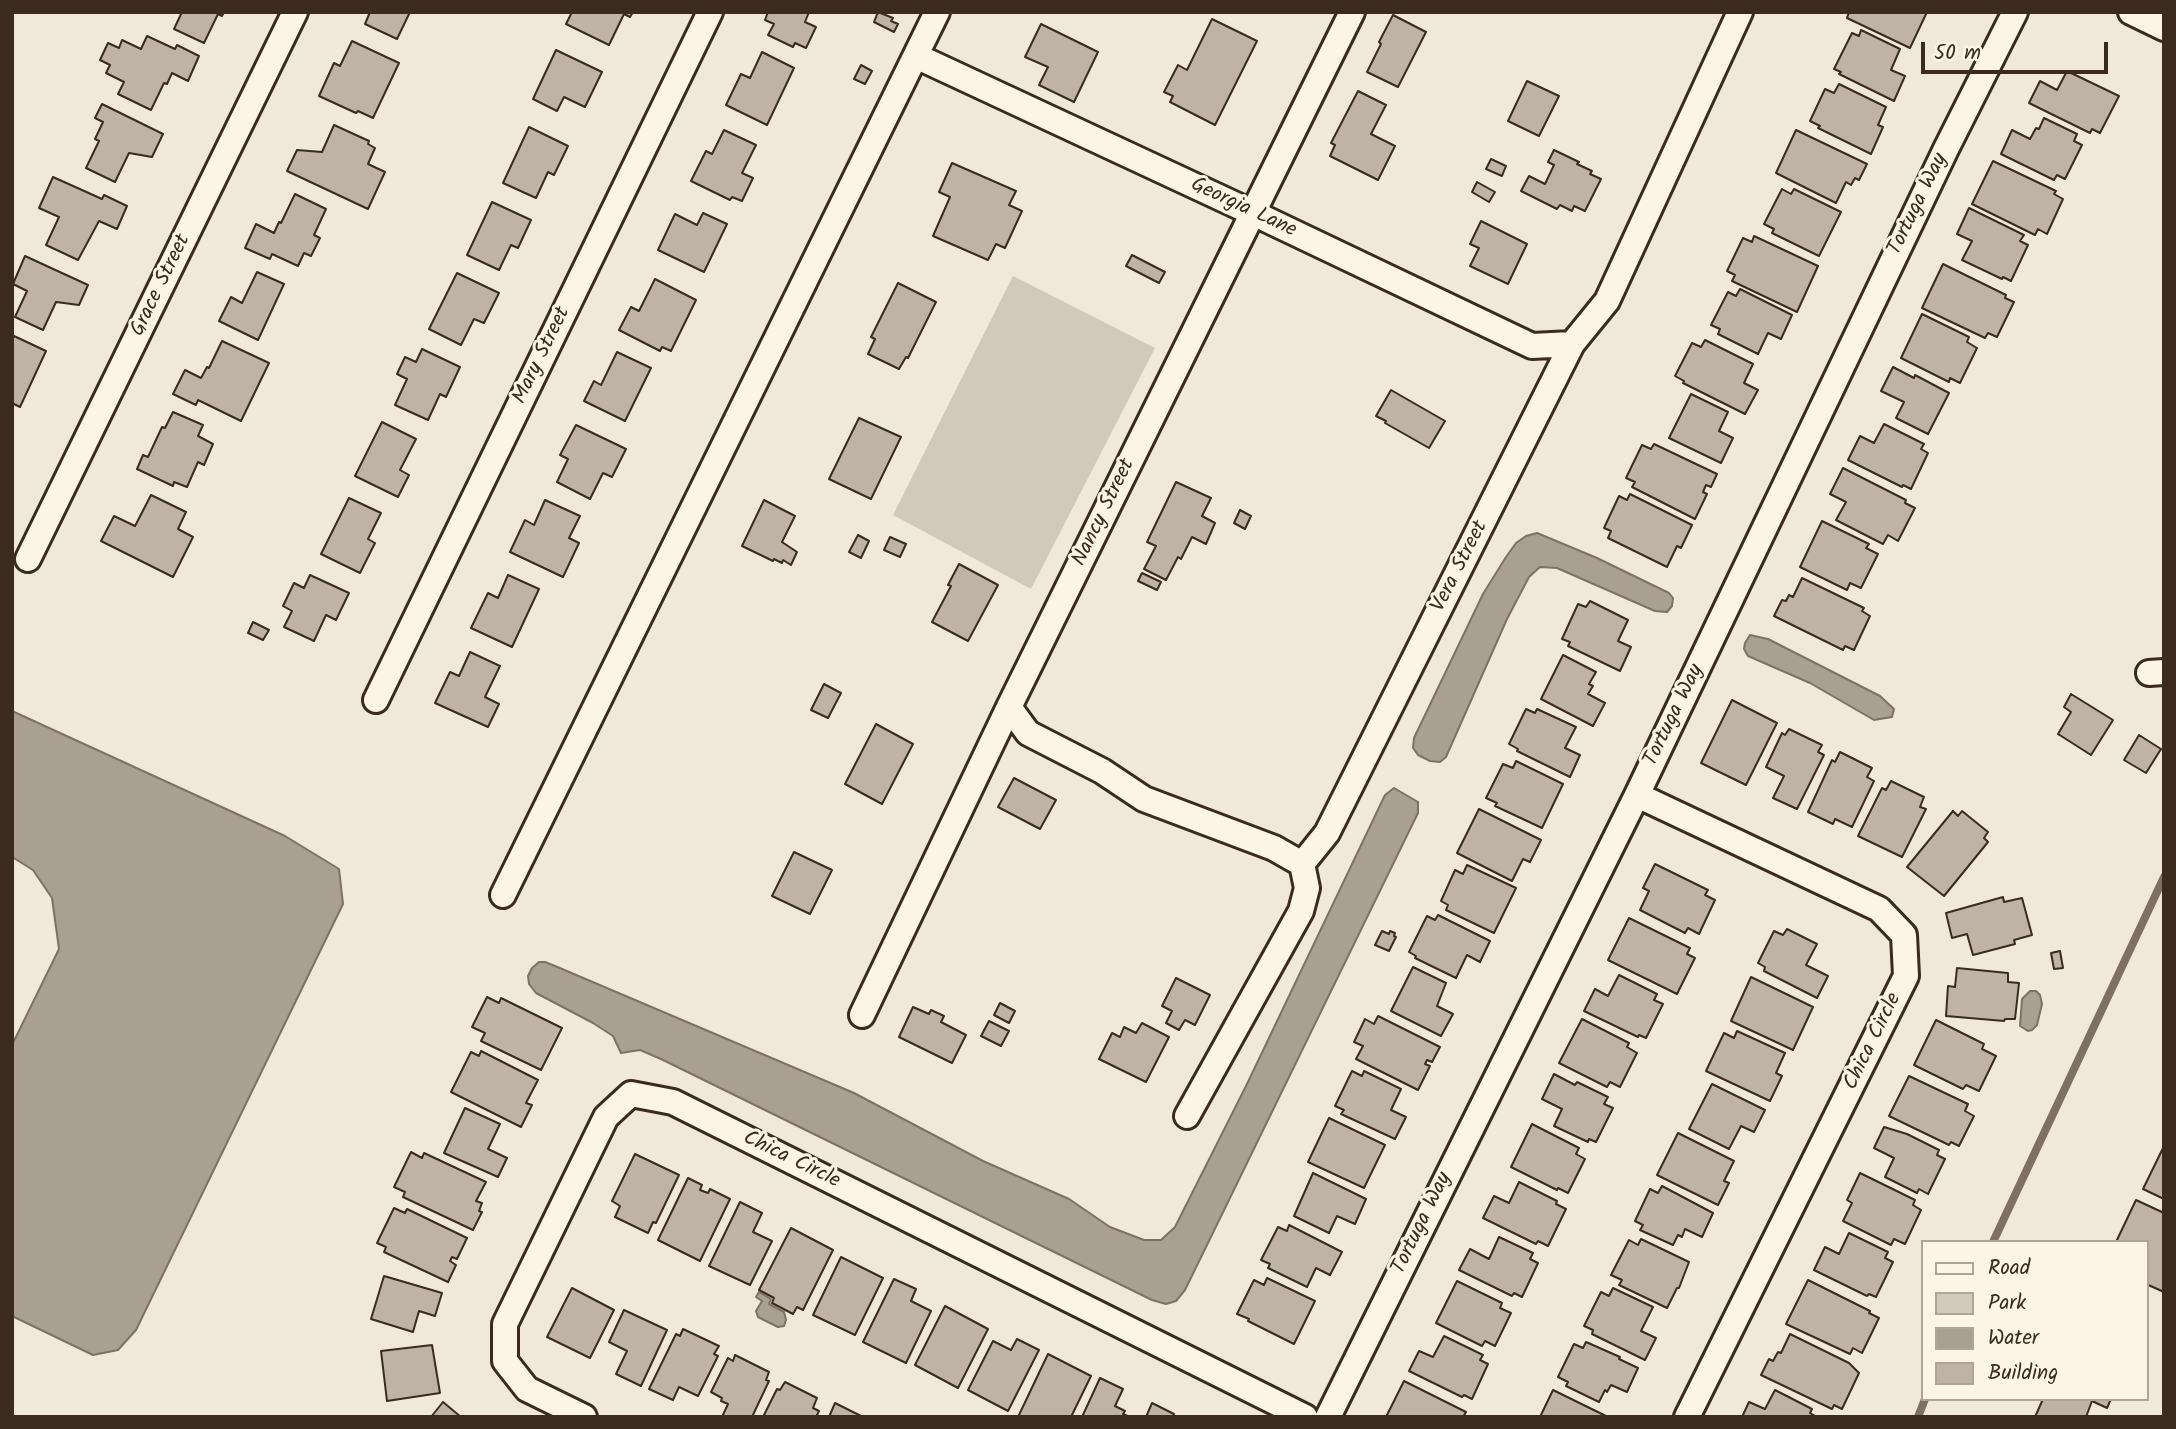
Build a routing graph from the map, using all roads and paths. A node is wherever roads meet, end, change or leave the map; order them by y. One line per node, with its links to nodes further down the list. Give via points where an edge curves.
1 (296, 12): 12 (street, Grace Street)
2 (710, 12): 13 (street, Mary Street)
3 (937, 12): 9 (street)
4 (1352, 12): 10 (street, Nancy Street)
5 (1740, 12): 11 (street, Vera Street, via 1607,301)
6 (2015, 12): 15 (street, Tortuga Way)
7 (2130, 12): 8 (street)
8 (2164, 28)
9 (916, 56): 10 (street, Georgia Lane); 17 (street)
10 (1253, 213): 11 (street, Georgia Lane, via 1532,346); 14 (street, Nancy Street)
11 (1572, 344): 16 (street, Vera Street, via 1328,834)
12 (28, 559)
13 (376, 700)
14 (1009, 706): 16 (street, via 1028,733 1102,771 1144,799 1274,848); 18 (street, Nancy Street)
15 (1637, 795): 22 (street, Tortuga Way); 23 (street, Chica Circle, via 1879,909 1904,935 1906,976)
16 (1301, 864): 19 (street, via 1307,888 1301,911)
17 (503, 895)
18 (862, 1015)
19 (1187, 1116)
20 (584, 1417): 21 (street, Chica Circle, via 527,1389 505,1361 505,1324 606,1117 632,1094 673,1102)
21 (1306, 1417)
22 (1328, 1417)
23 (1687, 1417)

